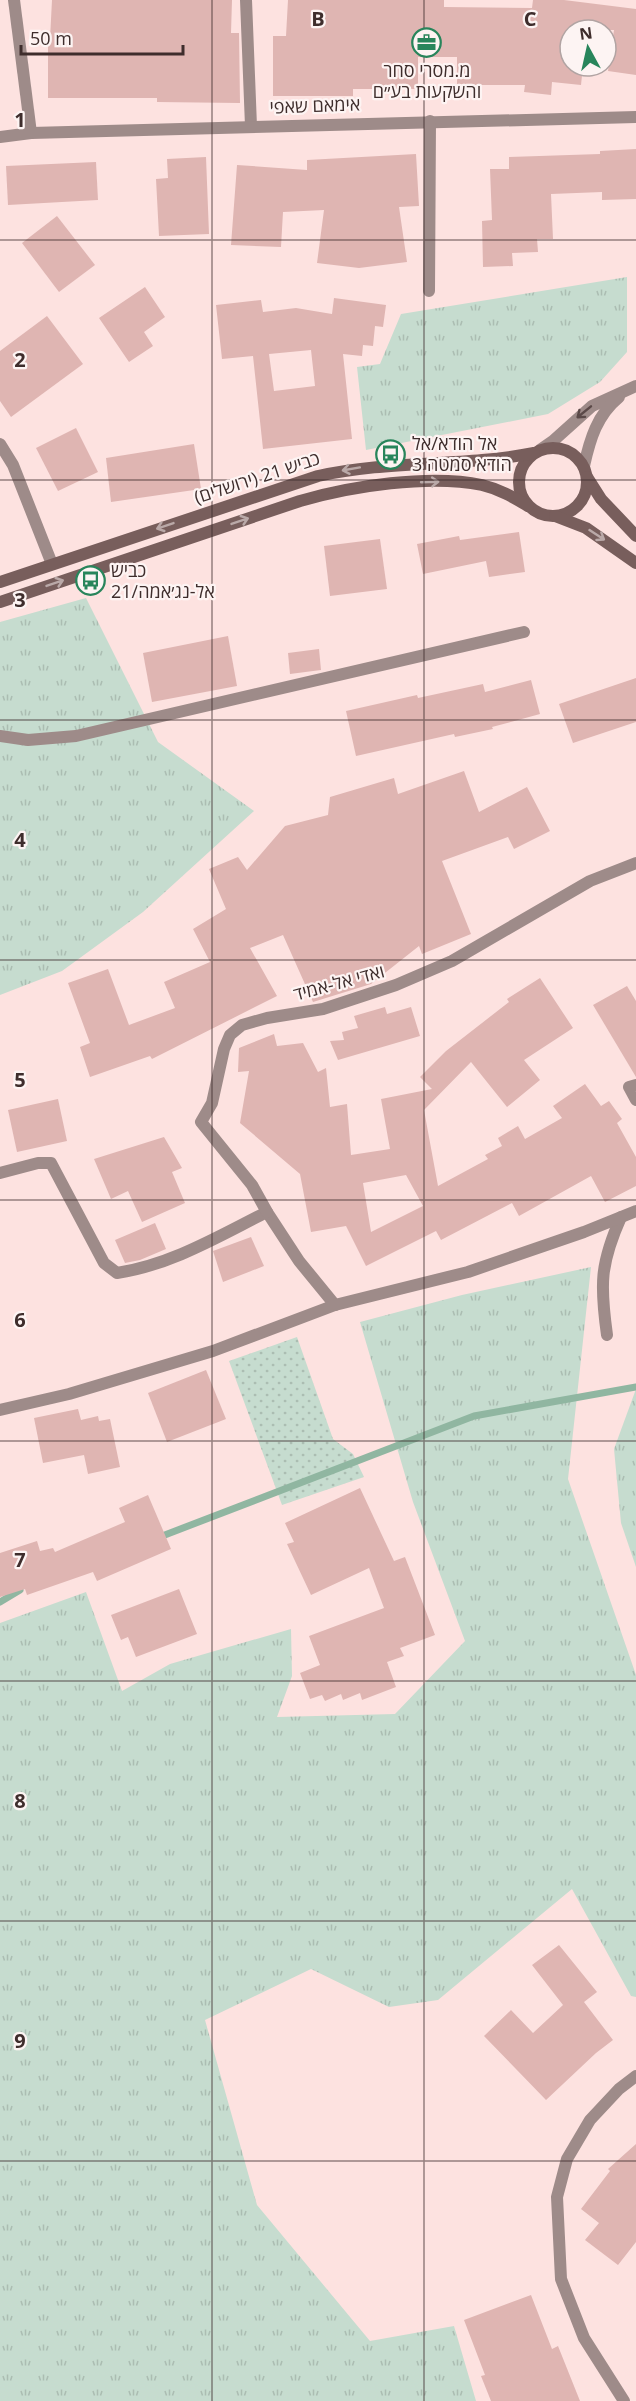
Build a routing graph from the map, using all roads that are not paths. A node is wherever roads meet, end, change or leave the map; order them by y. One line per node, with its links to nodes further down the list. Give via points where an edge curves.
1 (14, 0): 6 (street)
2 (246, 0): 5 (street)
3 (636, 117): 4 (street, אימאם שאפי)
4 (430, 121): 5 (street, אימאם שאפי); 8 (street)
5 (251, 126): 6 (street, אימאם שאפי)
6 (31, 133): 7 (street, אימאם שאפי)
7 (0, 137)
8 (429, 291)
9 (636, 386): 11 (street, one-way to 11, via 592,406); 12 (street, via 602,414 590,441)
10 (0, 444): 17 (street, via 13,465)
11 (537, 452): 12 (main road, via 553,447 565,449 576,456); 13 (main road, via 528,458 518,481); 17 (main road, כביש 21 (ירושלים), one-way to 17, via 465,462 366,466 318,476)
12 (585, 470): 14 (main road, via 588,483 582,500 574,509); 15 (main road, via 601,499)
13 (528, 506): 14 (main road); 19 (main road, כביש 21 (ירושלים), one-way to 13, via 344,490 397,483 468,483 498,490)
14 (554, 516): 16 (main road, one-way to 16, via 586,528)
15 (636, 536)
16 (636, 563)
17 (52, 564): 18 (main road, כביש 21 (ירושלים))
18 (0, 582)
19 (0, 602)
20 (525, 632): 21 (street, via 76,736 28,740)
21 (0, 736)
22 (636, 863): 27 (street, ואדי אל-אמיד, via 590,881 452,961 396,986 323,1009 242,1025 230,1035 213,1103 201,1122 252,1185)
23 (636, 1085): 24 (street, via 629,1087)
24 (636, 1100)
25 (0, 1173): 27 (street, via 51,1163 104,1263 117,1273 139,1270 188,1252)
26 (636, 1211): 28 (street)
27 (267, 1212): 29 (street, via 299,1261)
28 (621, 1217): 29 (street, via 468,1272); 30 (street, via 610,1240 602,1273)
29 (335, 1305): 31 (street, via 213,1351)
30 (607, 1335)
31 (0, 1410)
32 (636, 2076): 33 (street, via 590,2120 567,2159 557,2197 561,2279 584,2338)
33 (624, 2401)

